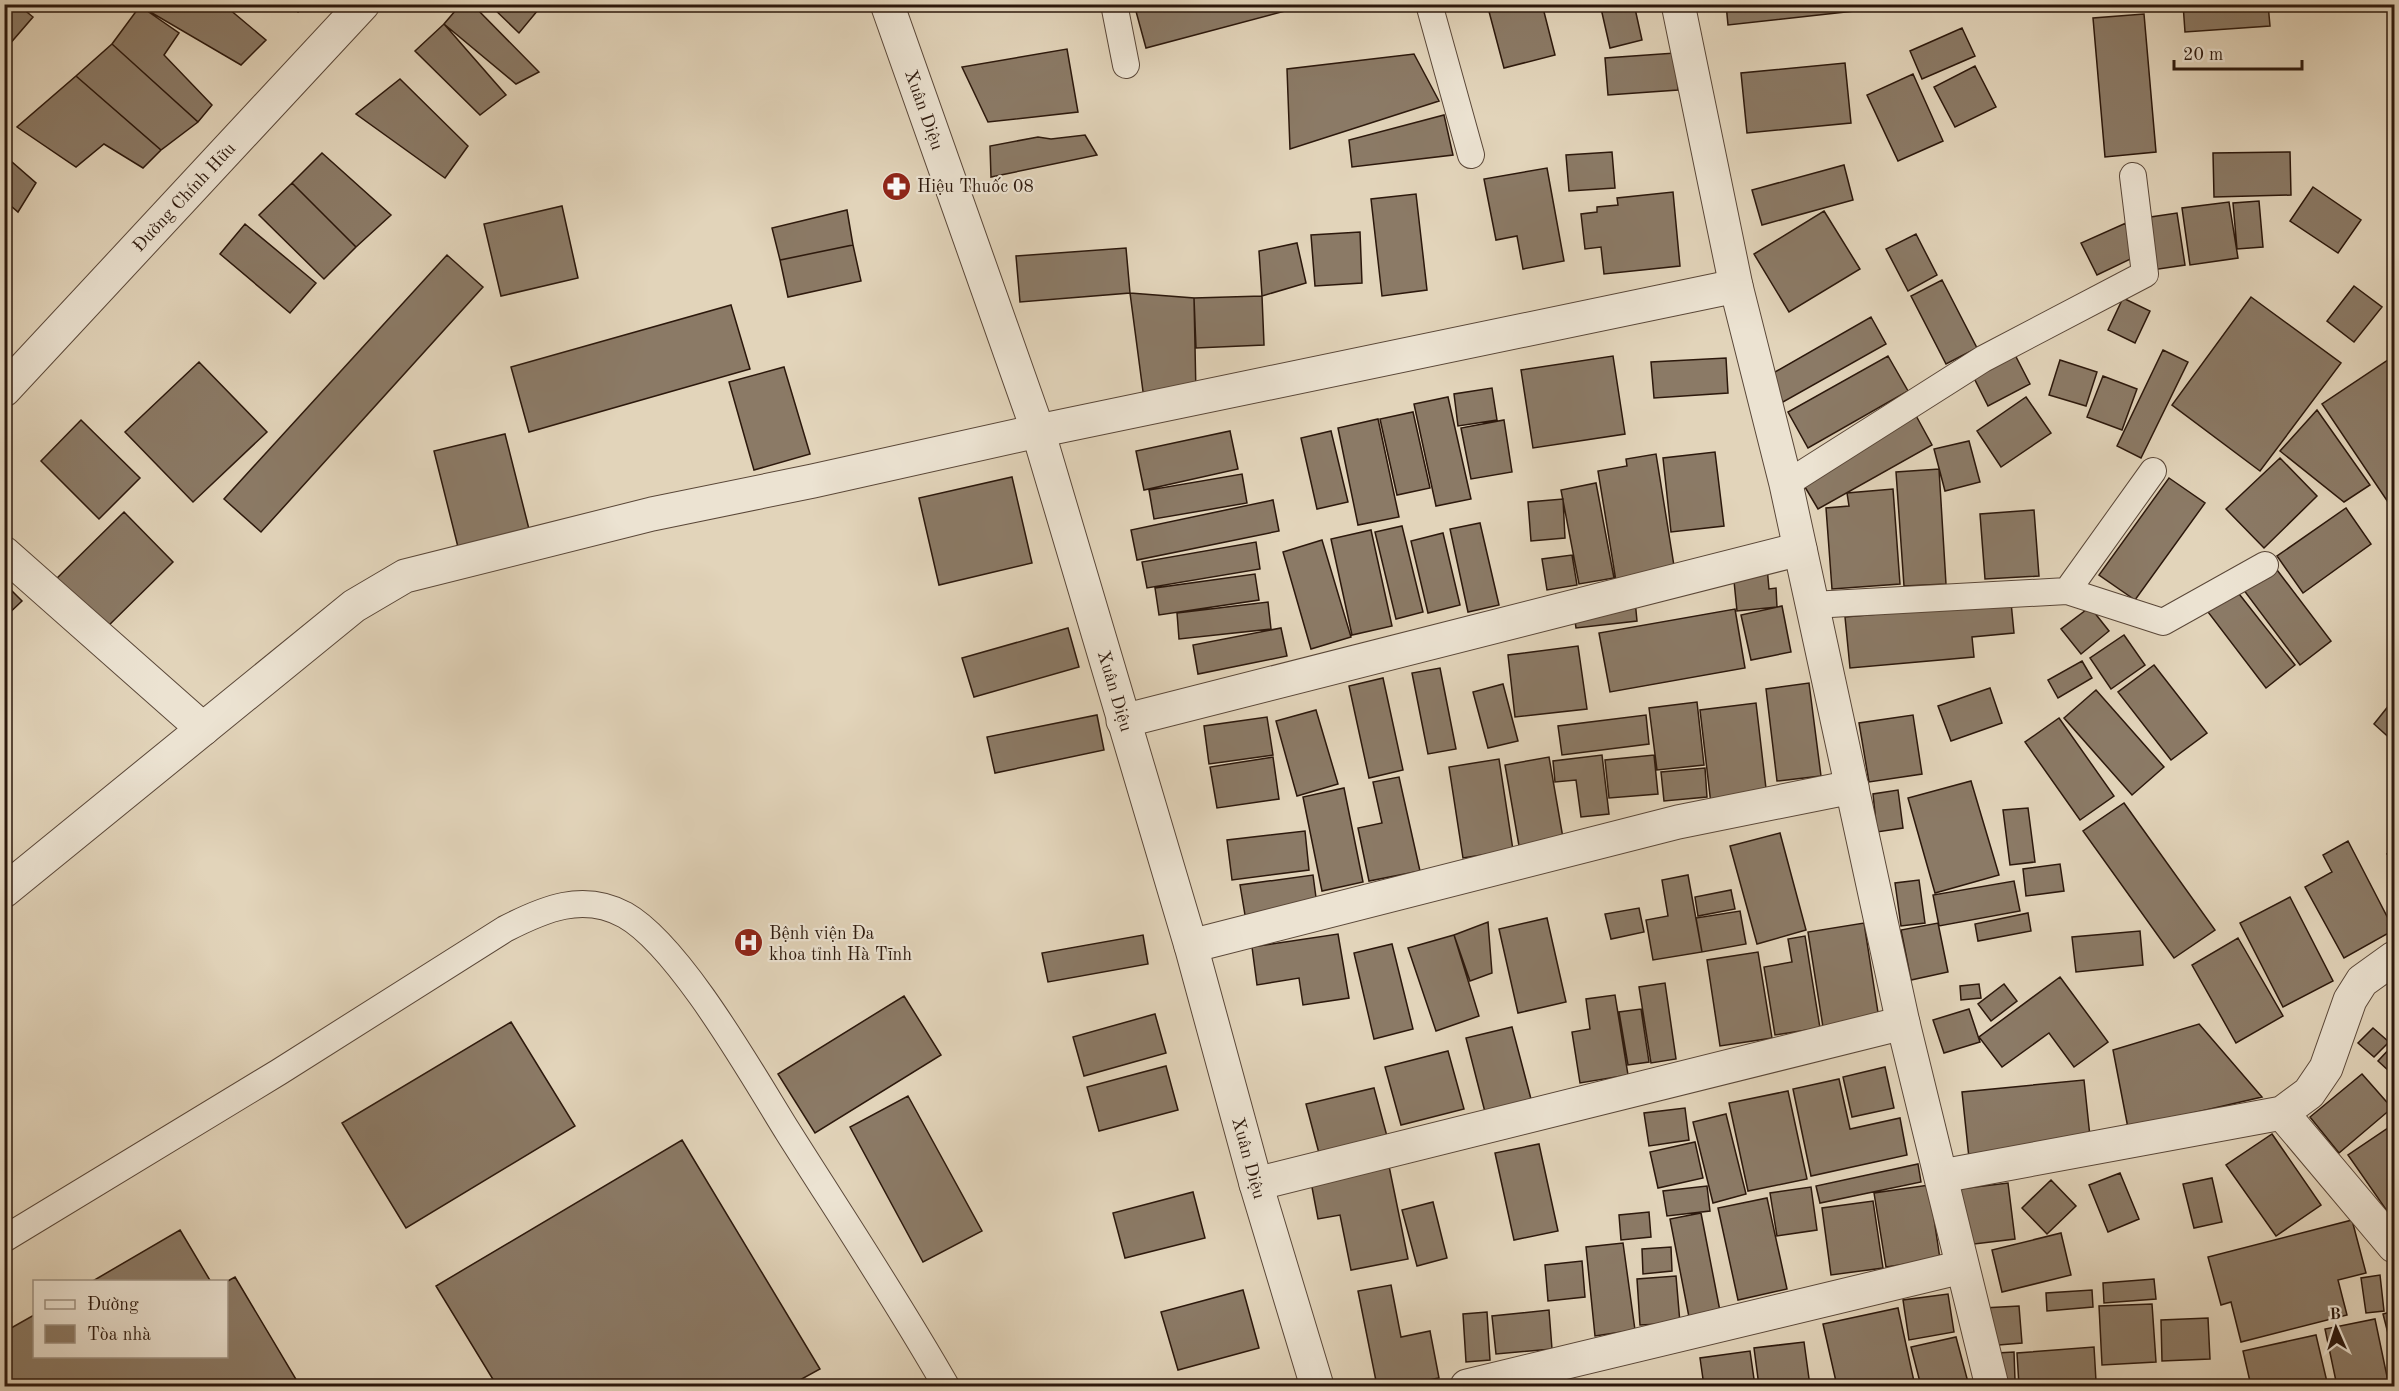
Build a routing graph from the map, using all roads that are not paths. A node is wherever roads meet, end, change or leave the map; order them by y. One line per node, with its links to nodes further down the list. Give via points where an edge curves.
1 (363, 4): 10 (street, Đường Chính Hữu)
2 (887, 4): 11 (street, Xuân Diệu)
3 (1114, 4): 6 (lane)
4 (1429, 4): 7 (lane)
5 (1678, 4): 9 (street)
6 (1126, 65)
7 (1471, 155)
8 (2133, 176): 13 (lane, via 2145,274 1983,359)
9 (1736, 286): 11 (street); 13 (street)
10 (4, 390)
11 (1038, 430): 19 (street, Xuân Diệu); 20 (street, via 652,514 405,576 354,606)
12 (2153, 471): 17 (lane)
13 (1786, 484): 14 (street)
14 (1800, 549): 18 (street); 19 (street)
15 (4, 554): 20 (street)
16 (2265, 565): 17 (lane, via 2163,622)
17 (2067, 591): 18 (lane)
18 (1812, 606): 21 (street)
19 (1123, 721): 23 (street, Xuân Diệu)
20 (203, 729): 22 (street)
21 (1852, 787): 23 (street, via 1678,822); 25 (street)
22 (4, 891)
23 (1191, 946): 28 (street, Xuân Diệu)
24 (2394, 958): 26 (street, via 2362,981 2350,1000 2326,1068 2309,1093)
25 (1903, 1023): 27 (street); 28 (street)
26 (2282, 1113): 27 (street); 30 (street)
27 (1942, 1176): 31 (street)
28 (1256, 1184): 33 (street, Xuân Diệu)
29 (4, 1239): 32 (lane, via 506,929 538,912 565,904 595,905 626,916 648,932 690,982)
30 (2394, 1246)
31 (1962, 1267): 34 (street); 35 (street)
32 (946, 1386)
33 (1317, 1386)
34 (1467, 1386)
35 (1992, 1386)

